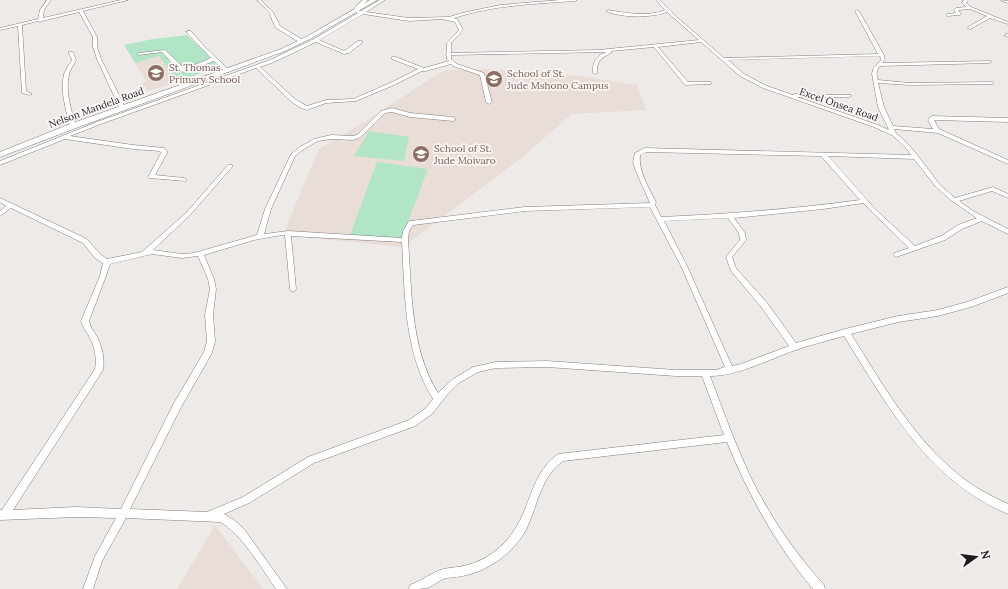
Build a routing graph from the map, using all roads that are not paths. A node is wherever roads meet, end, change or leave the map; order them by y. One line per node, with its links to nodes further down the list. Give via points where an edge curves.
1 (49, 0): 21 (street, via 42,10)
2 (126, 0): 14 (street)
3 (259, 0): 28 (street, via 272,13 278,26)
4 (366, 0): 17 (street, via 358,6)
5 (374, 0): 17 (main road, Nelson Mandela Road)
6 (383, 0): 17 (street)
7 (575, 0): 20 (street, via 502,6)
8 (658, 0): 13 (street, Excel Onsea Road)
9 (966, 0): 12 (street, via 964,3)
10 (1003, 0): 11 (street)
11 (1008, 2)
12 (970, 8): 18 (street, via 957,9 959,14); 19 (street)
13 (668, 10): 15 (street, via 661,13 630,15); 29 (street, Excel Onsea Road)
14 (81, 11): 21 (street); 54 (street, via 95,38 99,59)
15 (608, 11)
16 (857, 11): 36 (street)
17 (359, 12): 20 (street, via 407,19); 27 (street); 28 (main road, Nelson Mandela Road)
18 (948, 15)
19 (990, 16): 22 (street); 24 (street)
20 (451, 18): 35 (street, via 457,21 461,30 449,43)
21 (40, 21): 23 (street)
22 (1008, 23)
23 (20, 25): 25 (street); 50 (street, via 24,92)
24 (970, 28)
25 (0, 29)
26 (189, 32): 38 (street)
27 (316, 40): 30 (street, via 344,53); 43 (street)
28 (301, 41): 45 (main road, Nelson Mandela Road)
29 (703, 41): 31 (street); 39 (street, Excel Onsea Road)
30 (360, 42)
31 (655, 46): 32 (street); 48 (street, via 687,84)
32 (612, 50): 35 (street); 46 (street, via 596,60)
33 (71, 53): 57 (street, via 74,60 66,82)
34 (139, 54): 38 (street, via 163,51 185,71)
35 (448, 54): 40 (street)
36 (882, 55): 39 (street); 42 (street, via 883,60)
37 (394, 58): 44 (street)
38 (214, 59): 45 (street)
39 (723, 59): 51 (street, Excel Onsea Road, via 748,79)
40 (451, 62): 44 (street); 53 (street, via 482,74)
41 (989, 62): 42 (street)
42 (878, 65): 47 (street, via 874,71)
43 (257, 67): 44 (street, via 294,101 307,108 326,102 354,100); 61 (street)
44 (422, 69)
45 (227, 71): 54 (main road, Nelson Mandela Road)
46 (595, 73)
47 (875, 81): 49 (street, via 910,84); 58 (street, via 881,107)
48 (709, 83)
49 (991, 83)
50 (30, 94)
51 (786, 94): 52 (street); 60 (street, Excel Onsea Road)
52 (849, 96)
53 (489, 102)
54 (122, 107): 57 (main road, Nelson Mandela Road)
55 (453, 119): 81 (street, via 387,110 359,136 329,137 316,140 302,148 293,155 268,209)
56 (1008, 120): 59 (street, via 931,118)
57 (73, 126): 62 (main road, Nelson Mandela Road)
58 (890, 128): 59 (street); 60 (street)
59 (936, 131): 65 (street)
60 (894, 134): 64 (street, Excel Onsea Road)
61 (63, 137): 66 (street); 68 (street, via 162,149 164,153 151,177)
62 (0, 155)
63 (824, 156): 64 (street); 72 (street); 74 (street, via 641,151 637,154 636,162)
64 (916, 157): 71 (street, Excel Onsea Road, via 938,186)
65 (1008, 162)
66 (0, 163)
67 (230, 166): 84 (street, via 189,213)
68 (184, 180)
69 (1008, 196): 71 (street, via 993,189)
70 (0, 200): 73 (street)
71 (954, 200): 77 (street, Excel Onsea Road)
72 (864, 201): 76 (street); 83 (street)
73 (11, 205): 75 (street); 87 (street, via 85,241 100,259)
74 (652, 205): 78 (street); 82 (street, via 525,209 416,221 408,226)
75 (0, 214)
76 (730, 216): 78 (street); 91 (street, via 744,240 729,256 730,264 765,306)
77 (982, 218): 79 (street, Excel Onsea Road); 83 (street, via 960,227 943,238)
78 (660, 219): 92 (street, via 684,266)
79 (1008, 232)
80 (288, 233): 81 (street); 82 (street); 88 (street)
81 (260, 236): 85 (street)
82 (405, 240): 94 (street, via 411,315 418,354 427,381)
83 (914, 249): 86 (street)
84 (144, 253): 85 (street, via 182,256); 87 (street)
85 (200, 253): 97 (street, via 213,284 208,322 210,346)
86 (896, 255)
87 (107, 262): 98 (street, via 85,321 99,352 99,370)
88 (293, 289)
89 (1008, 290): 90 (street, via 938,314 898,319)
90 (845, 332): 91 (street); 96 (street, via 894,407 931,456 967,487)
91 (794, 347): 92 (street)
92 (730, 370): 93 (street)
93 (705, 374): 94 (street, via 546,364 496,365 476,369 462,376); 95 (street)
94 (438, 400): 99 (street, via 424,416 412,423 311,460 246,500)
95 (730, 438): 102 (street, via 561,457 553,462 545,474 523,527 502,551 477,566 443,574); 103 (street, via 767,516 791,554)
96 (1008, 509)
97 (123, 514): 98 (street, via 56,512); 99 (street); 100 (street, via 98,559)
98 (2, 515)
99 (209, 516): 101 (street, via 226,519 233,524)
100 (88, 589)
101 (282, 589)
102 (414, 589)
103 (820, 589)

